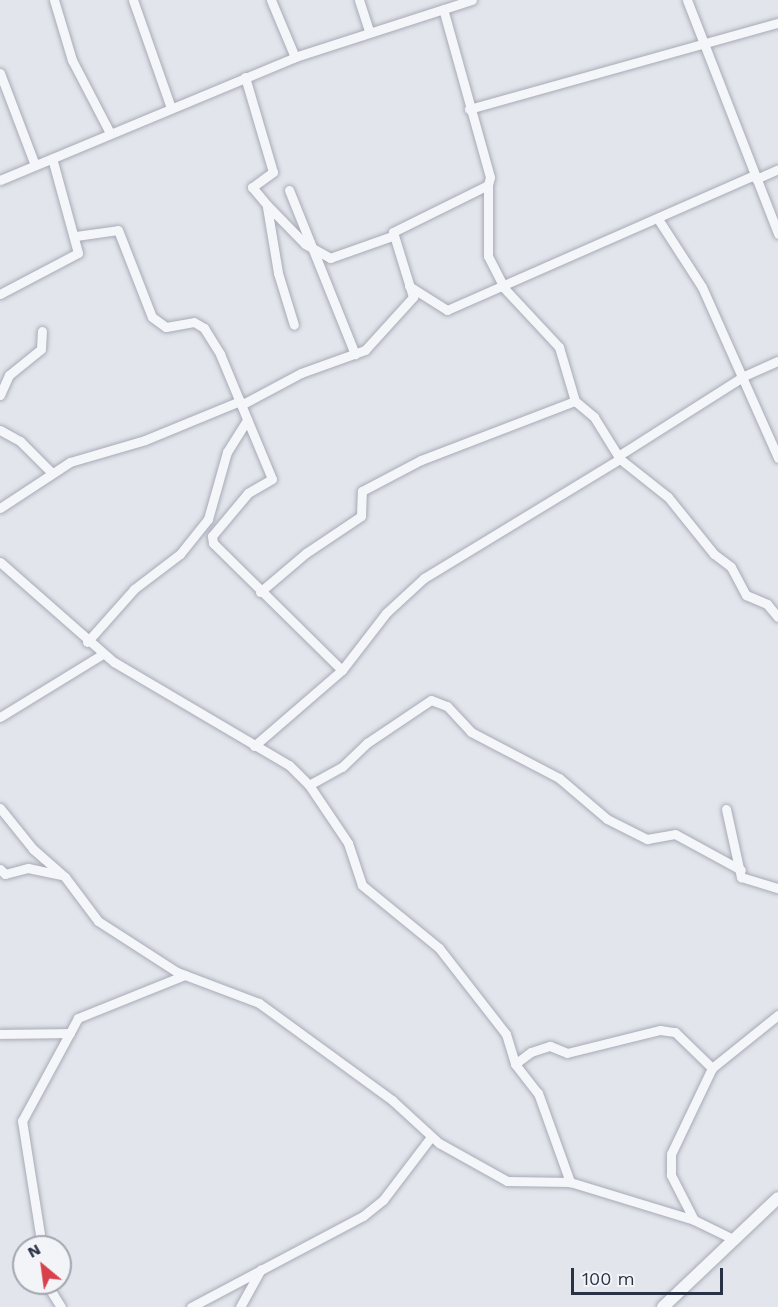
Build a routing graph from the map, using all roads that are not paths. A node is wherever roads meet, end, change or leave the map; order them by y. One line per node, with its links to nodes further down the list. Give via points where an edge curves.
1 (54, 0): 16 (street, via 72,60)
2 (134, 0): 14 (street)
3 (271, 0): 11 (street)
4 (359, 0): 9 (street)
5 (472, 0): 7 (street)
6 (687, 0): 10 (street)
7 (443, 9): 9 (street); 15 (street)
8 (778, 23): 10 (street)
9 (369, 30): 11 (street)
10 (703, 44): 15 (street); 20 (street)
11 (295, 57): 13 (street)
12 (0, 73): 18 (street)
13 (245, 77): 14 (street); 24 (street, via 273,172 252,187)
14 (171, 108): 16 (street)
15 (469, 109): 22 (street, via 490,177)
16 (110, 134): 17 (street)
17 (52, 158): 18 (street); 27 (street)
18 (35, 165): 21 (street)
19 (778, 169): 20 (street)
20 (755, 177): 25 (street); 26 (street)
21 (0, 180)
22 (488, 184): 28 (street); 31 (street, via 484,245)
23 (288, 190): 29 (street)
24 (267, 205): 29 (street); 33 (street, via 278,273)
25 (658, 219): 31 (street); 37 (street, via 702,287)
26 (778, 234)
27 (76, 236): 32 (street, via 80,246 74,259); 40 (street, via 118,230 152,317 166,327 194,322 204,328)
28 (392, 236): 29 (street, via 333,259); 30 (street)
29 (312, 249): 35 (street)
30 (409, 286): 31 (street, via 447,310); 35 (street, via 410,300 392,316 375,340)
31 (504, 288): 39 (street, via 559,347)
32 (0, 294)
33 (294, 325)
34 (42, 331): 38 (street, via 41,349 9,375)
35 (355, 354): 40 (street, via 301,372)
36 (778, 361): 37 (street)
37 (744, 376): 43 (street); 44 (street)
38 (0, 395)
39 (574, 400): 43 (street, via 594,417); 48 (street, via 421,460 362,491 361,516 306,553)
40 (241, 403): 41 (street); 45 (street, via 145,440 86,455)
41 (247, 420): 48 (street, via 272,479 248,492 211,538); 50 (street, via 226,452 208,519 180,554 134,589)
42 (0, 430): 45 (street, via 20,441)
43 (619, 457): 49 (street, via 668,497 714,554 731,567 746,595 766,604); 52 (street, via 424,578 386,613)
44 (778, 458)
45 (51, 472): 46 (street)
46 (0, 508)
47 (0, 562): 50 (street)
48 (260, 592): 52 (street)
49 (778, 617)
50 (87, 642): 51 (street)
51 (103, 654): 53 (street); 54 (street)
52 (342, 670): 54 (street)
53 (0, 717)
54 (254, 746): 55 (street, via 289,765)
55 (309, 785): 59 (street, via 342,767 367,743 431,700 447,706 471,732 560,778 607,819 647,839 675,834); 66 (street, via 348,843 362,885 416,925 466,979 506,1034)
56 (0, 808): 60 (street, via 33,849)
57 (726, 809): 59 (street)
58 (0, 869): 60 (street, via 5,874 28,868)
59 (741, 870): 61 (street, via 743,880)
60 (65, 876): 62 (street, via 98,921)
61 (778, 888)
62 (185, 975): 64 (street, via 90,1011 78,1018); 68 (street, via 259,1003 392,1100)
63 (778, 1015): 67 (street)
64 (70, 1033): 65 (street); 72 (street, via 22,1121)
65 (0, 1034)
66 (515, 1064): 67 (street, via 531,1052 550,1046 567,1053 660,1030 675,1032); 69 (street, via 538,1093)
67 (712, 1068): 71 (street, via 671,1154 671,1175)
68 (431, 1137): 69 (street, via 507,1181); 74 (street, via 383,1200 363,1216 325,1240)
69 (570, 1182): 71 (street)
70 (778, 1198): 73 (street)
71 (694, 1220): 73 (street)
72 (40, 1235)
73 (733, 1239): 75 (street)
74 (261, 1269): 76 (street); 77 (street)
75 (668, 1305)
76 (191, 1307)
77 (240, 1307)

